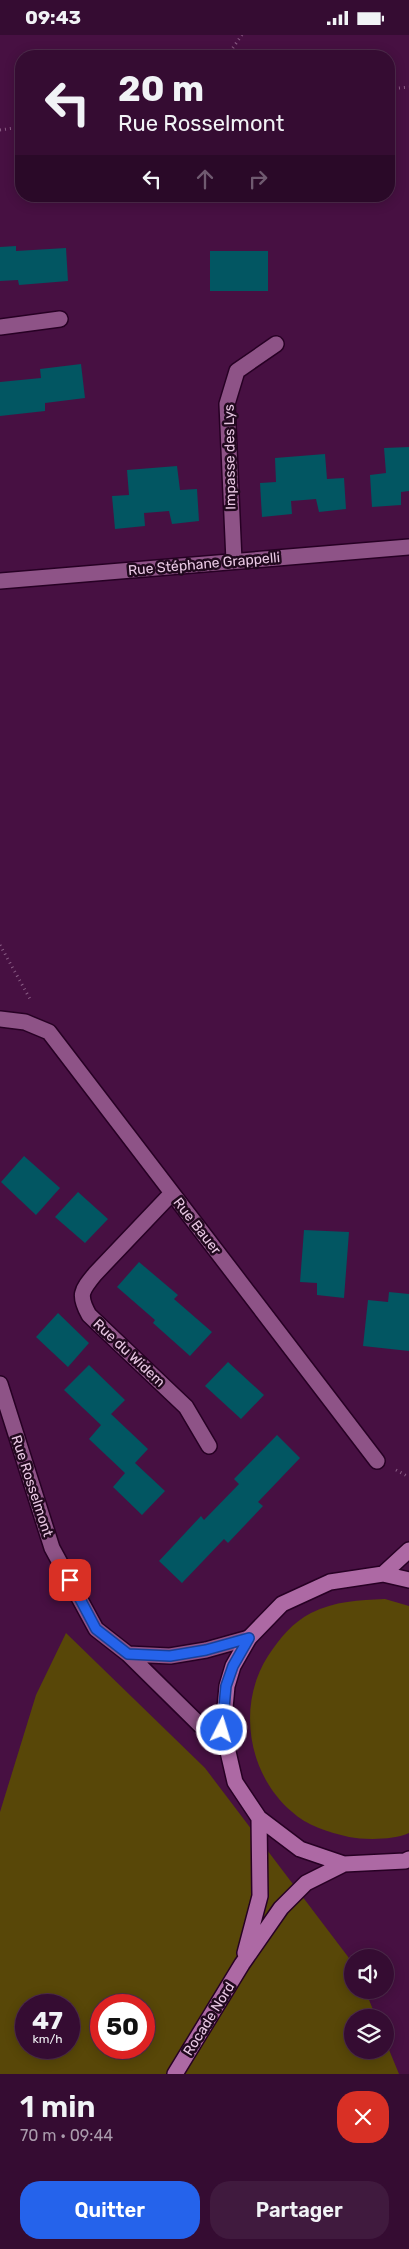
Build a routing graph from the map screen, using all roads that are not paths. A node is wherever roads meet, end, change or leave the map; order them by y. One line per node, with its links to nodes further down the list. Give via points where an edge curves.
1 (60, 319): 2 (street)
2 (0, 327)
3 (276, 344): 5 (street, Impasse des Lys, via 237,371 227,404)
4 (409, 547): 5 (street, Rue Stéphane Grappelli)
5 (234, 561): 6 (street, Rue Stéphane Grappelli)
6 (0, 581)
7 (0, 1019): 8 (street, Rue Bauer, via 26,1022 49,1032)
8 (172, 1193): 10 (street, Rue du Widem, via 84,1288 81,1300 89,1315 186,1407); 11 (street, Rue Bauer)
9 (0, 1384): 16 (street, Rue Rosselmont, via 52,1547 96,1629)
10 (209, 1446)
11 (377, 1461)
12 (409, 1550): 13 (main road)
13 (383, 1574): 14 (main road); 15 (main road, via 330,1582 282,1605)
14 (409, 1580)
15 (249, 1638): 16 (street, via 170,1656); 17 (main road, via 226,1686 222,1730)
16 (128, 1654): 17 (street, Rue Rosselmont)
17 (227, 1747): 18 (main road, via 236,1781)
18 (259, 1818): 20 (main road, via 300,1849); 21 (main road, Rocade Nord, via 260,1896)
19 (409, 1859): 20 (main road)
20 (344, 1864): 21 (main road, Rocade Nord, via 306,1883 281,1908)
21 (242, 1964): 22 (main road, Rocade Nord)
22 (174, 2074)

